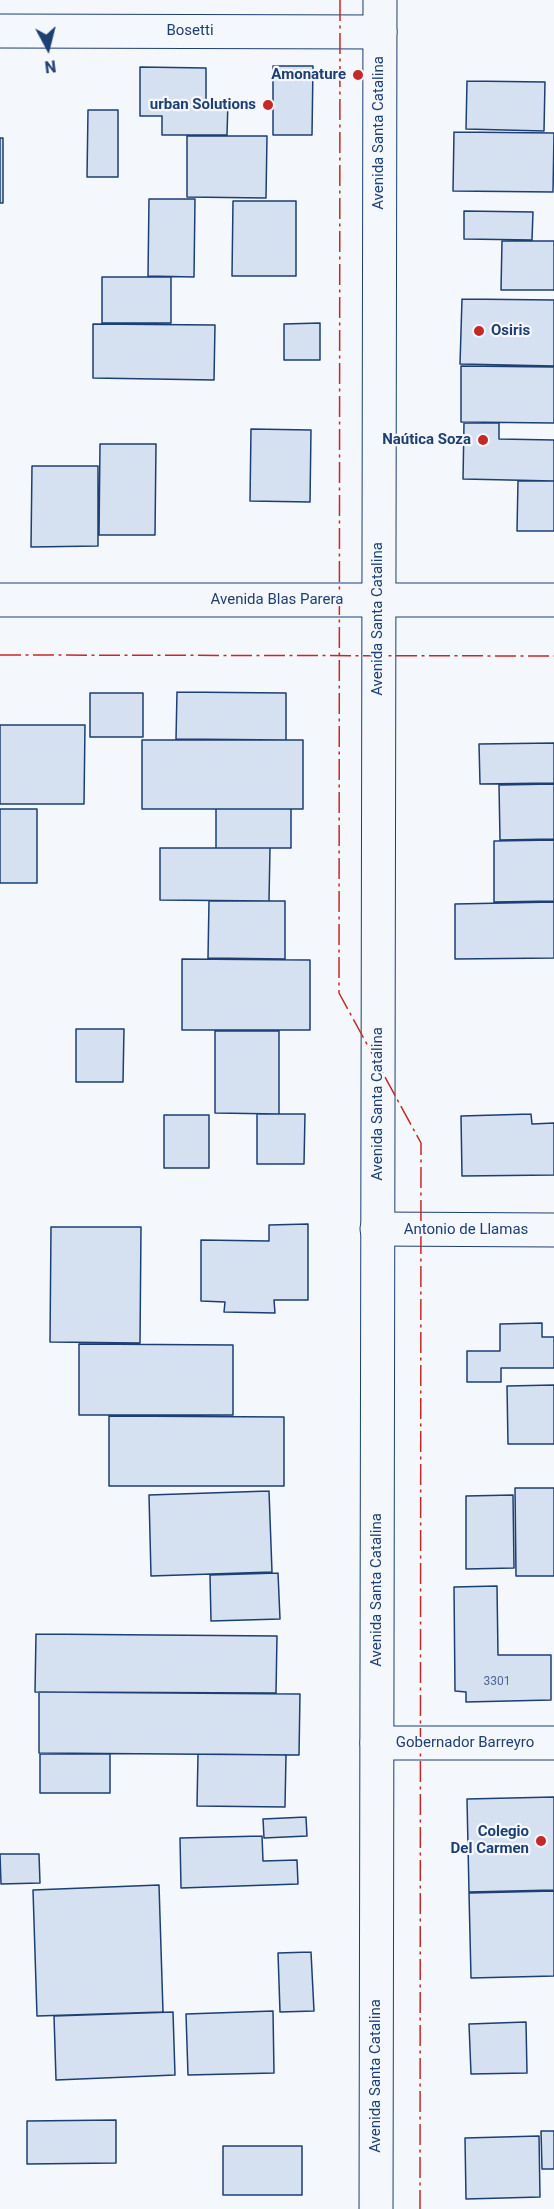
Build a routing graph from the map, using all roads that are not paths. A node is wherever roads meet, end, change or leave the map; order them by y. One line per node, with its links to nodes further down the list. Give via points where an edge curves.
1 (380, 16): 2 (main road, Bosetti); 3 (main road, Avenida Santa Catalina)
2 (0, 31)
3 (379, 599): 4 (main road, Avenida Blas Parera); 5 (main road, Avenida Blas Parera); 6 (main road, Avenida Santa Catalina)
4 (0, 600)
5 (554, 600)
6 (377, 1229): 7 (main road, Antonio de Llamas); 8 (main road, Avenida Santa Catalina)
7 (554, 1230)
8 (377, 1743): 9 (main road, Gobernador Barreyro); 10 (main road, Avenida Santa Catalina)
9 (554, 1743)
10 (376, 2209)

